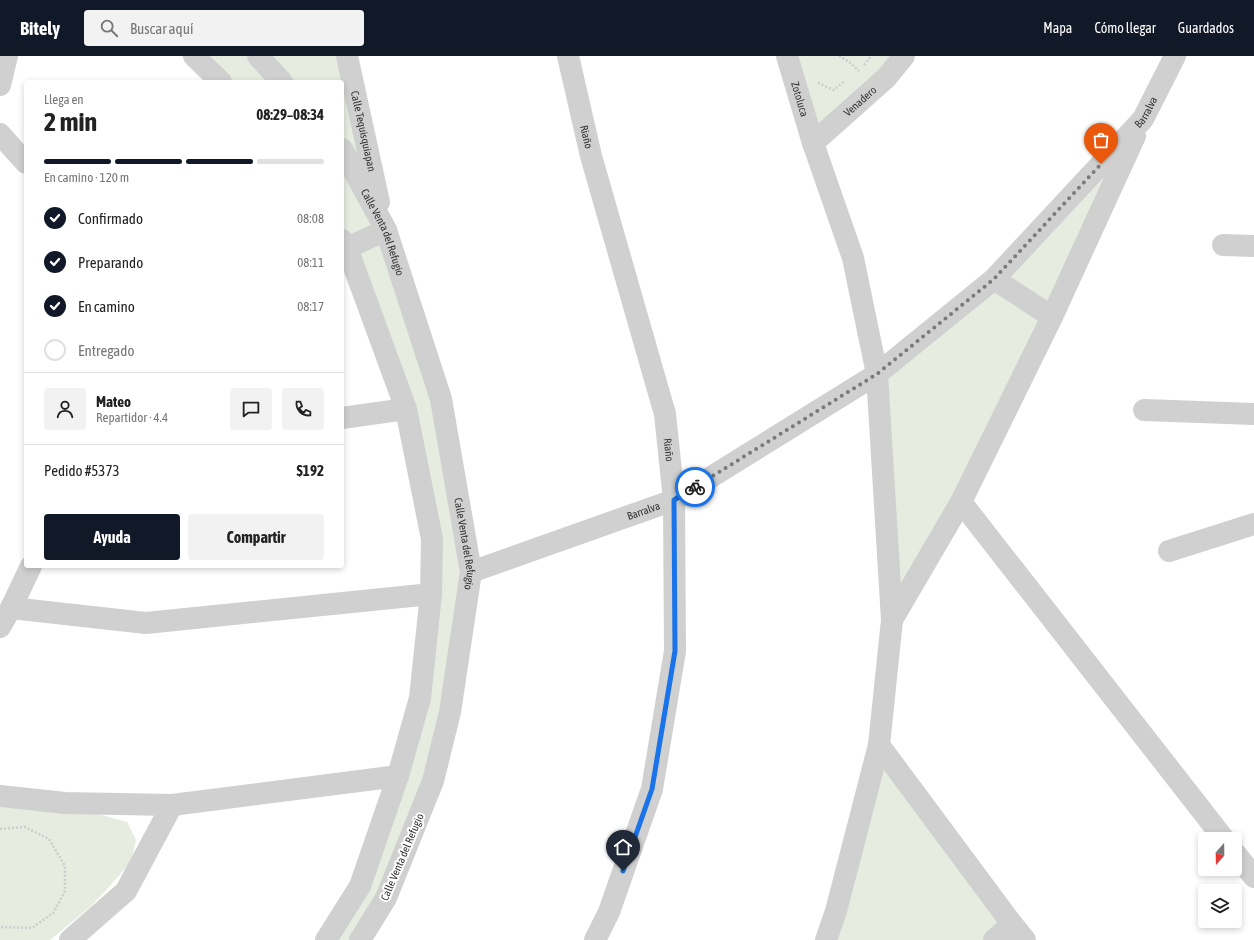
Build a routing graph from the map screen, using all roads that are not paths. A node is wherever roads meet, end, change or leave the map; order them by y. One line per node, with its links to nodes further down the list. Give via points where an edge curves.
1 (7, 56): 11 (street)
2 (194, 56): 9 (street)
3 (258, 56): 10 (street)
4 (347, 56): 17 (street, Calle Tequisquiapan)
5 (568, 56): 28 (street, Riaño, via 592,156 665,414)
6 (787, 56): 14 (street, Zotoluca)
7 (904, 56): 14 (street, Venadero, via 886,78)
8 (1175, 56): 12 (street, Barralva)
9 (219, 80)
10 (280, 80)
11 (0, 85)
12 (1143, 119): 21 (street, Barralva); 22 (street)
13 (0, 134): 16 (street)
14 (813, 143): 23 (street, Zotoluca, via 853,258)
15 (344, 153): 17 (street, Calle Venta del Refugio)
16 (24, 161)
17 (386, 230): 18 (street); 33 (street, Calle Venta del Refugio, via 441,399)
18 (345, 244): 24 (street)
19 (1223, 245): 20 (street)
20 (1254, 246)
21 (994, 279): 22 (street); 23 (street, Barralva)
22 (1052, 317): 29 (street)
23 (877, 374): 28 (street, Barralva); 36 (street, Zotoluca)
24 (406, 409): 27 (street); 34 (street, via 432,539)
25 (1144, 410): 26 (street)
26 (1254, 414)
27 (344, 418)
28 (674, 500): 33 (street, Barralva); 49 (street, Riaño, via 675,651 652,789 609,912)
29 (961, 502): 36 (street); 42 (street)
30 (1254, 524): 31 (street)
31 (1169, 550)
32 (30, 568): 35 (street)
33 (471, 572): 48 (street, Calle Venta del Refugio, via 450,712 434,781 386,898)
34 (431, 594): 35 (street, via 146,624); 39 (street, via 420,698)
35 (11, 608): 37 (street)
36 (892, 620): 38 (street)
37 (0, 627)
38 (879, 745): 45 (street); 50 (street, via 836,911)
39 (398, 776): 41 (street); 47 (street, via 360,886)
40 (0, 796): 41 (street, via 64,803)
41 (172, 804): 46 (street, via 126,891)
42 (1219, 832)
43 (1242, 862): 44 (street)
44 (1254, 877)
45 (1012, 924): 51 (street); 52 (street)
46 (70, 940)
47 (326, 940)
48 (360, 940)
49 (595, 940)
50 (826, 940)
51 (994, 940)
52 (1025, 940)

